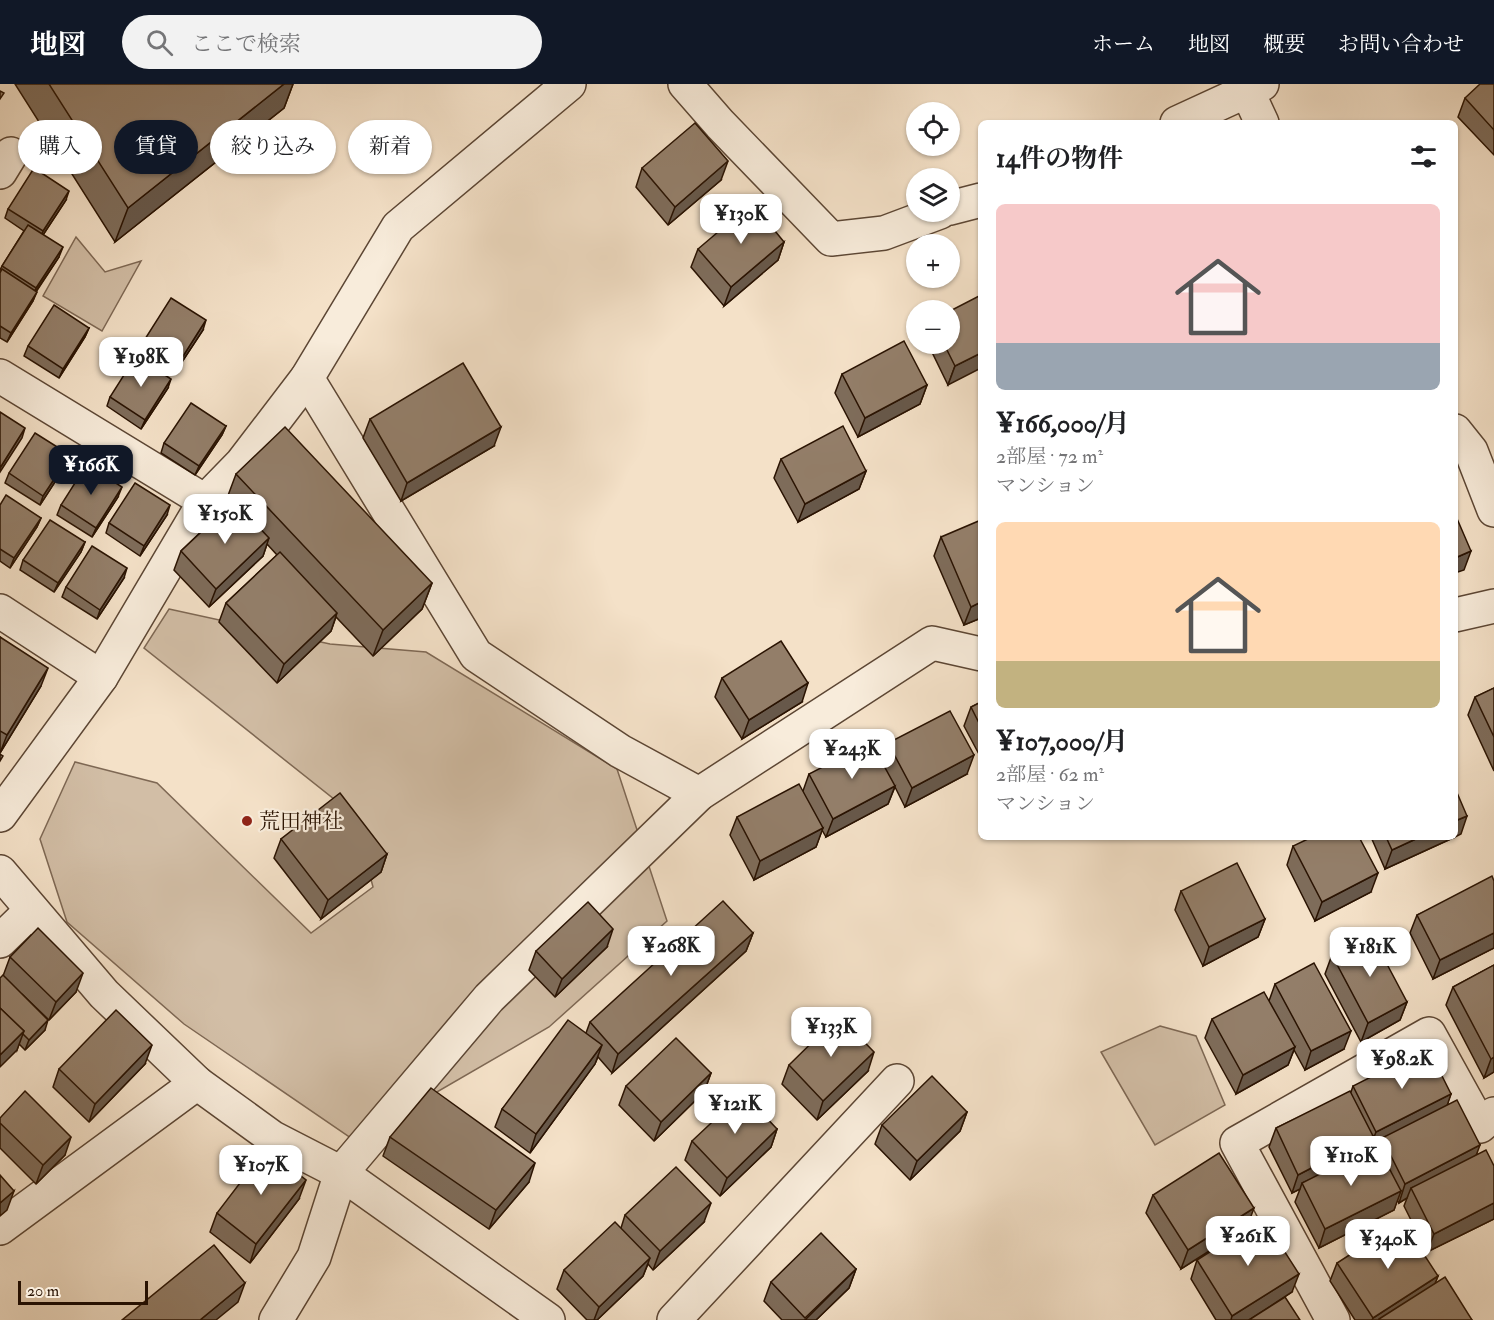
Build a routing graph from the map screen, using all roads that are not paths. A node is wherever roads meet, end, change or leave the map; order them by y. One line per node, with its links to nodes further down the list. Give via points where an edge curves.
1 (568, 84): 10 (street, via 398,227)
2 (686, 84): 8 (street, via 831,239 884,233)
3 (1252, 86): 4 (street); 5 (street)
4 (1183, 120)
5 (1261, 120)
6 (978, 201): 7 (street)
7 (960, 205)
8 (913, 222)
9 (0, 376): 12 (street)
10 (307, 378): 12 (street, via 242,463); 19 (street, via 476,655 620,751)
11 (1458, 435): 13 (street, via 1471,451)
12 (205, 501): 18 (street)
13 (1494, 510)
14 (1494, 606): 16 (street)
15 (0, 611): 18 (street)
16 (1458, 614)
17 (978, 653): 19 (street, via 932,643)
18 (101, 677): 20 (street)
19 (699, 794): 27 (street, via 489,998)
20 (0, 816)
21 (0, 872): 22 (street)
22 (32, 910): 23 (street); 25 (street, via 104,994)
23 (0, 941)
24 (897, 1081): 31 (street)
25 (197, 1083): 27 (street, via 273,1138); 28 (street)
26 (1494, 1114): 32 (street, via 1480,1126 1429,1034 1237,1143)
27 (341, 1173): 29 (street, via 314,1257); 30 (street)
28 (0, 1228)
29 (276, 1320)
30 (548, 1320)
31 (674, 1320)
32 (1333, 1320)

